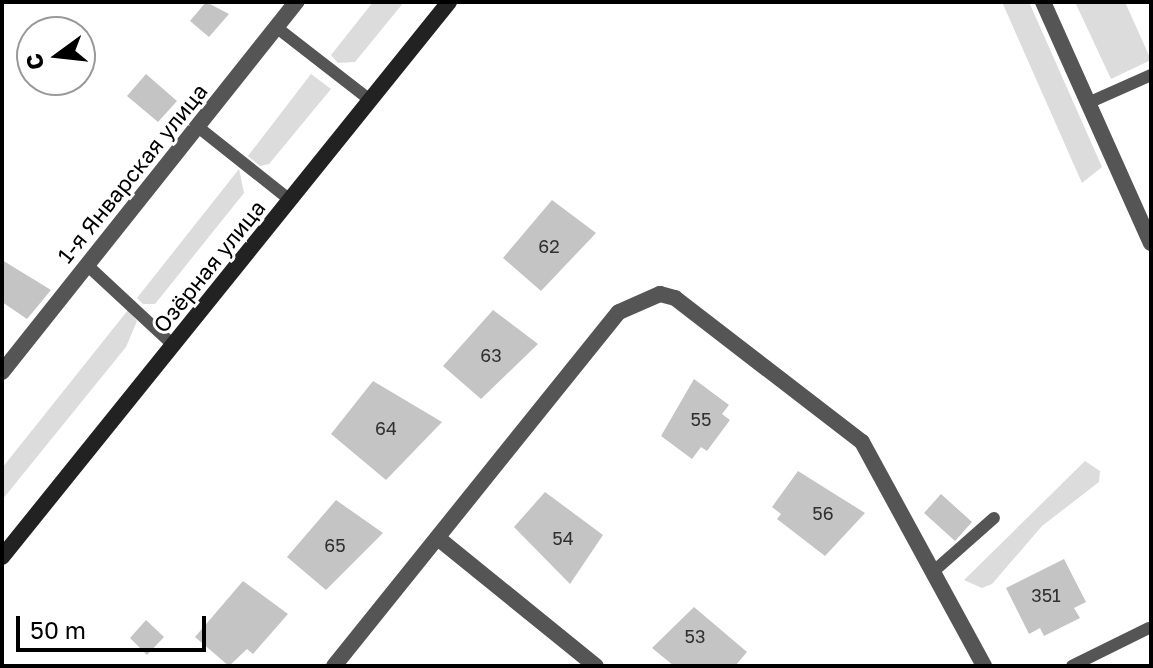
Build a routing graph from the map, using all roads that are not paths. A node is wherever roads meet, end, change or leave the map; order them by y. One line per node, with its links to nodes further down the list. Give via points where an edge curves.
1 (296, 2): 4 (street, 1-я Январская улица)
2 (449, 2): 6 (main road, Озёрная улица)
3 (1043, 2): 7 (street)
4 (276, 27): 6 (lane); 8 (street, 1-я Январская улица)
5 (1151, 75): 7 (lane)
6 (370, 100): 9 (main road, Озёрная улица)
7 (1088, 103): 10 (street)
8 (198, 127): 9 (lane); 11 (street, 1-я Январская улица)
9 (290, 200): 12 (main road, Озёрная улица)
10 (1151, 243)
11 (87, 265): 12 (lane); 13 (street, 1-я Январская улица)
12 (173, 345): 16 (main road, Озёрная улица)
13 (2, 372)
14 (994, 518): 17 (lane)
15 (439, 539): 17 (street, via 619,312 660,294 675,298 862,442); 19 (street); 20 (street)
16 (2, 557)
17 (934, 571): 21 (street)
18 (1149, 628): 22 (lane)
19 (334, 666)
20 (596, 666)
21 (984, 666)
22 (1072, 666)

